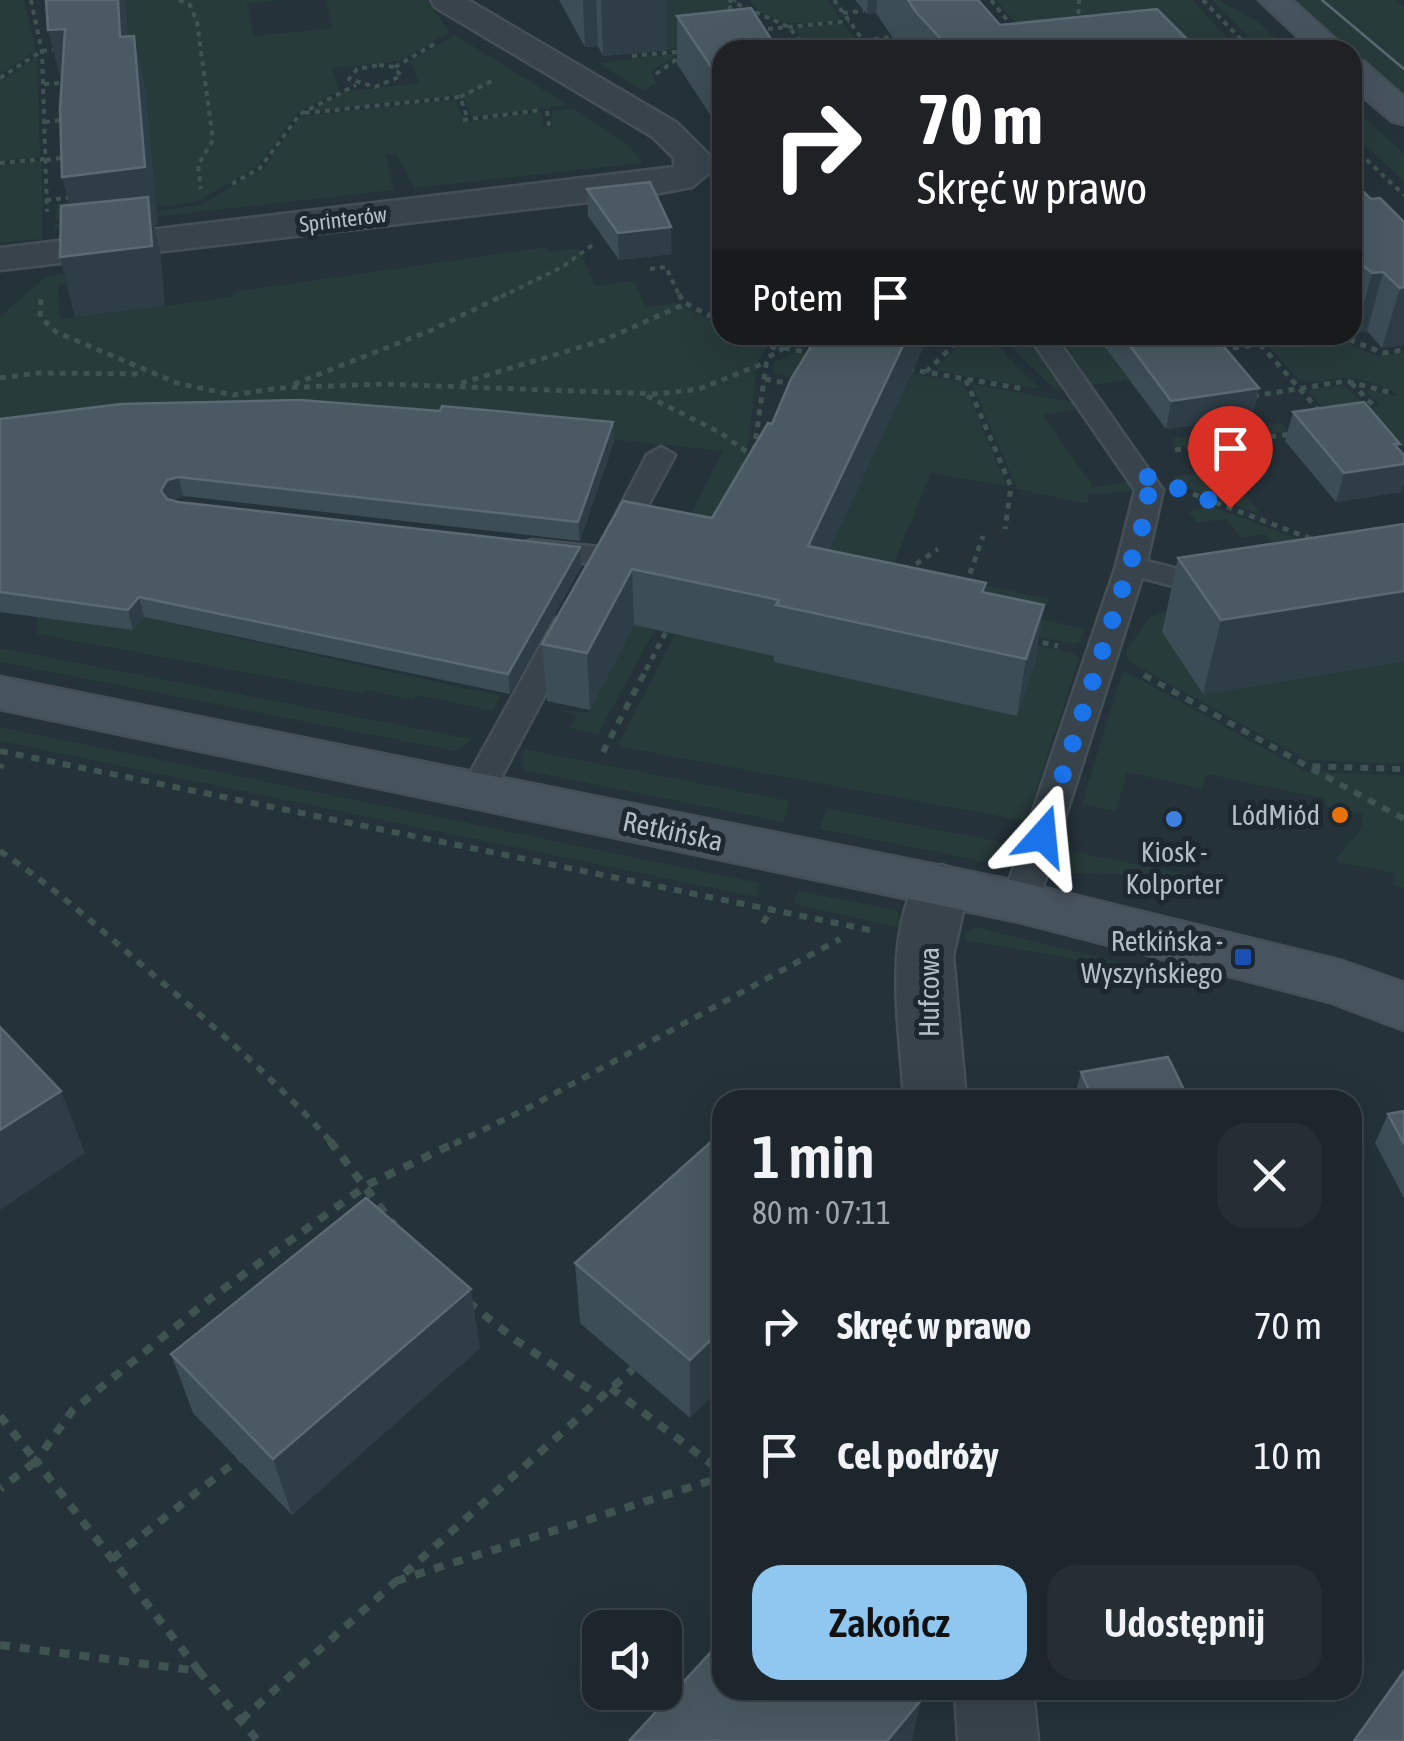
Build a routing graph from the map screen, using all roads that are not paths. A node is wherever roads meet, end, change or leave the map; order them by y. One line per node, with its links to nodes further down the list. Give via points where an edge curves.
1 (446, 0): 6 (street, Sprinterów, via 665,130 691,156 701,184 649,184)
2 (1274, 0): 3 (street)
3 (1320, 40)
4 (1362, 78): 5 (street)
5 (1404, 114)
6 (0, 258)
7 (1047, 345): 11 (lane, via 1140,474 1149,500)
8 (661, 455): 10 (lane)
9 (502, 546): 10 (lane)
10 (605, 558): 14 (lane)
11 (1131, 566): 12 (lane, via 1197,583); 16 (lane)
12 (1252, 574)
13 (0, 694): 14 (street, Retkińska)
14 (476, 791): 15 (street, Retkińska)
15 (941, 886): 16 (street, Retkińska); 20 (street, Hufcowa, via 924,956)
16 (1020, 902): 17 (street, Retkińska)
17 (1342, 983): 18 (street, Retkińska); 19 (street, Retkińska)
18 (1404, 992)
19 (1404, 1007)
20 (934, 1090)
21 (995, 1700): 22 (street)
22 (998, 1741)

